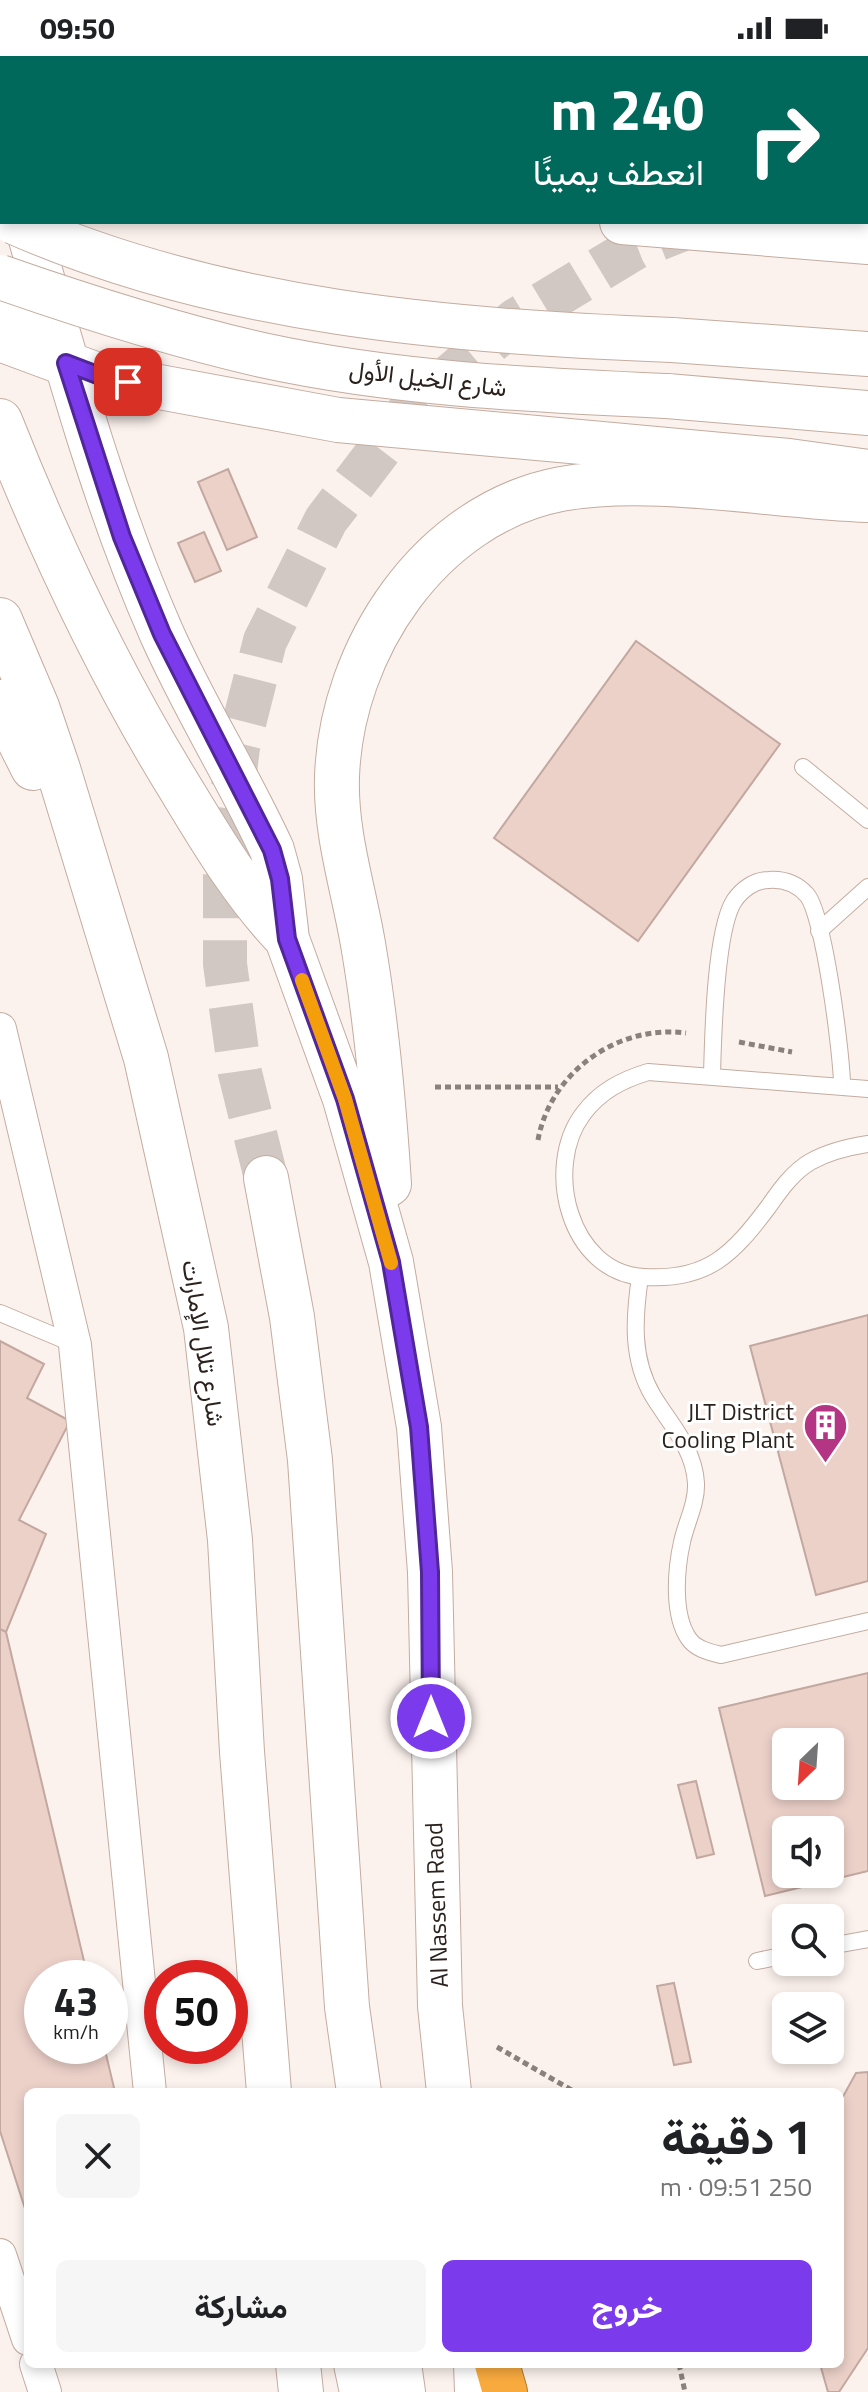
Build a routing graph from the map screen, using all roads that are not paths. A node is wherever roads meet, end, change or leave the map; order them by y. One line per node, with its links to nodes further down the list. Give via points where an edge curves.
1 (20, 224): 8 (main road, bridge, via 148,270 277,302 408,323)
2 (27, 224): 9 (main road)
3 (647, 224): 4 (main road)
4 (868, 242)
5 (0, 277): 10 (main road, شارع الخيل الأول, bridge, via 131,321 263,355 396,377)
6 (0, 289): 9 (main road, via 37,337)
7 (0, 339): 9 (main road)
8 (868, 354)
9 (66, 363): 12 (main road, via 100,376 338,420); 21 (main road, via 122,537 162,634 272,850)
10 (868, 413)
11 (0, 421): 21 (main road, via 76,600 147,734 226,866)
12 (868, 472)
13 (868, 500): 28 (main road, via 643,484 560,489 493,512 432,559 386,613 361,664 344,720 337,778 384,1105)
14 (0, 620): 19 (main road, شارع تلال الإمارات, via 37,707)
15 (0, 702): 19 (main road)
16 (803, 767): 17 (lane)
17 (868, 820)
18 (868, 887): 20 (lane)
19 (94, 893): 37 (main road, شارع تلال الإمارات, via 146,1058 206,1328 230,1540)
20 (819, 931): 23 (lane, via 809,898 779,879 761,880 733,902); 24 (lane)
21 (287, 939): 28 (main road, via 345,1099)
22 (0, 1029): 31 (street)
23 (712, 1076): 24 (lane); 29 (lane, via 648,1072 622,1080 600,1095 570,1140 564,1167 572,1222 586,1245 611,1265)
24 (842, 1086): 25 (lane)
25 (868, 1089)
26 (868, 1144): 29 (lane, via 842,1148 809,1163 783,1185 727,1257 703,1271)
27 (266, 1178): 41 (main road, via 292,1317 310,1460 347,2007)
28 (391, 1262): 42 (main road, Al Nassem Raod, via 419,1427 430,1572 440,2006)
29 (640, 1277): 32 (lane, via 634,1316 637,1356 652,1394 690,1454 696,1484 678,1567 678,1595 689,1639 703,1651 721,1655)
30 (0, 1313): 31 (lane)
31 (75, 1345): 38 (street)
32 (868, 1621)
33 (868, 1939): 34 (lane)
34 (844, 1943)
35 (772, 1958): 36 (lane)
36 (757, 1961)
37 (260, 2003): 39 (main road, شارع تلال الإمارات); 40 (main road)
38 (150, 2088)
39 (269, 2088)
40 (287, 2088)
41 (358, 2088)
42 (449, 2088)
43 (0, 2255): 44 (street)
44 (24, 2322)
45 (37, 2368): 51 (street)
46 (298, 2368): 52 (main road)
47 (357, 2368): 53 (main road)
48 (400, 2368): 54 (main road)
49 (476, 2368): 55 (main road)
50 (498, 2368): 56 (highway)
51 (45, 2392)
52 (301, 2392)
53 (362, 2392)
54 (403, 2392)
55 (477, 2392)
56 (505, 2392)

